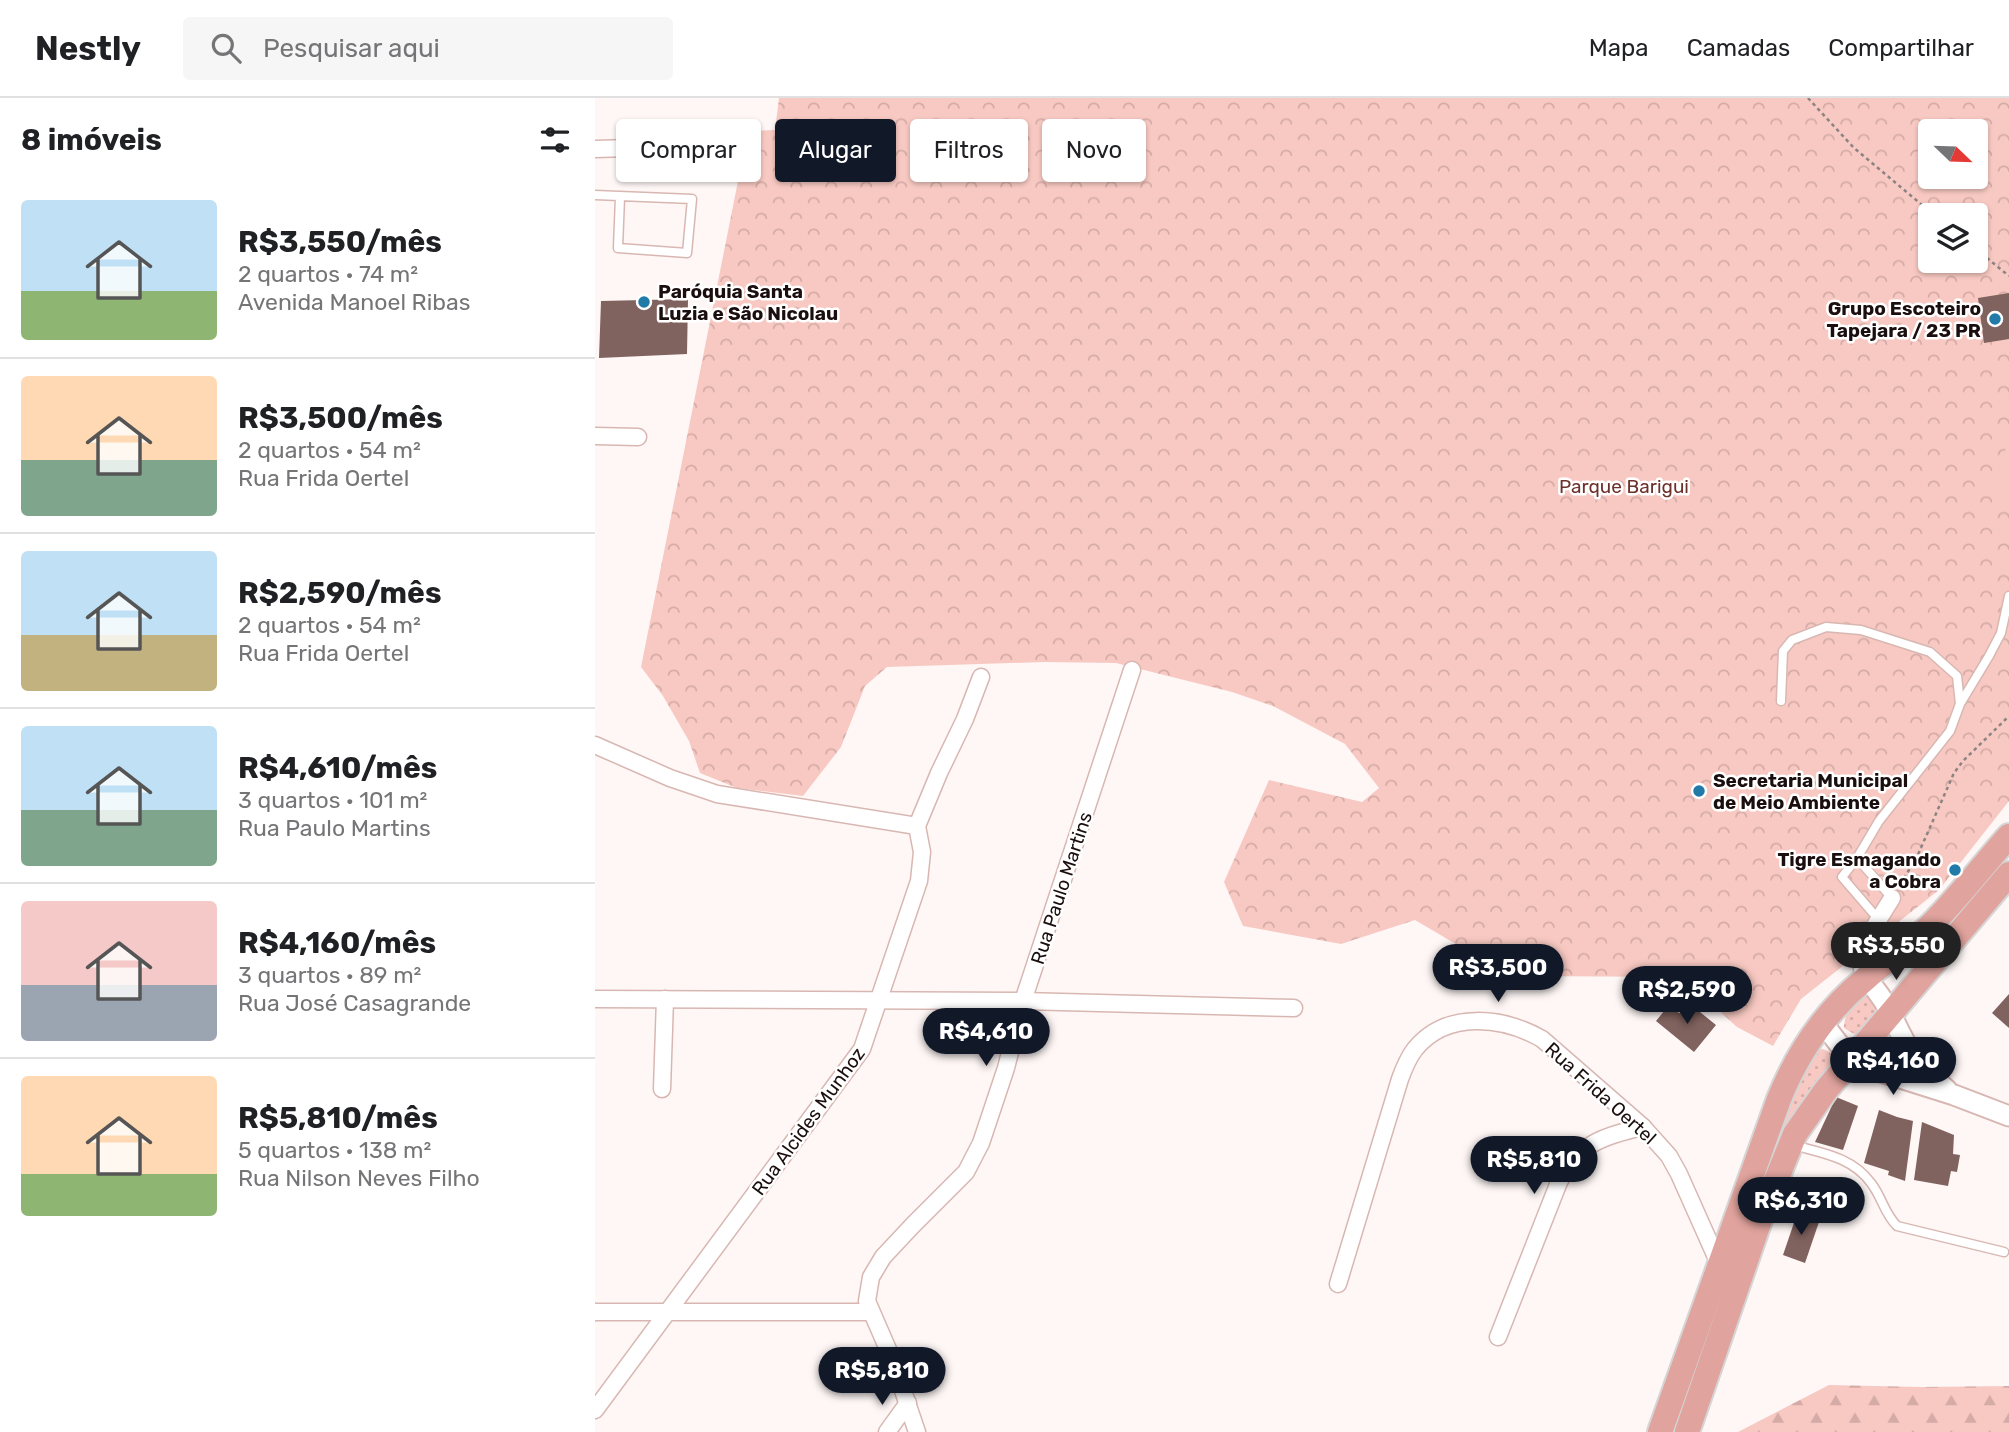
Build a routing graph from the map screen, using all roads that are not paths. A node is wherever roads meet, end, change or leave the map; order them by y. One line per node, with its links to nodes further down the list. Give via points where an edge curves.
1 (616, 148): 2 (street)
2 (595, 149)
3 (595, 195): 4 (lane)
4 (620, 197): 4 (lane, via 692,199 687,253 618,248)
5 (595, 436): 6 (street)
6 (638, 437)
7 (2009, 596): 11 (lane, via 2001,633)
8 (1132, 670): 23 (street, Rua Paulo Martins)
9 (981, 677): 13 (street, Rua Alcides Munhoz)
10 (1781, 701): 11 (lane, via 1783,650 1792,640 1826,627 1861,630 1930,652 1957,676)
11 (1960, 704): 15 (lane, via 1950,732 1879,821)
12 (595, 745): 13 (street, via 717,794)
13 (917, 826): 22 (street, Rua Alcides Munhoz, via 922,852 919,881)
14 (2009, 836): 19 (main road, via 1931,925)
15 (1857, 858): 17 (lane); 18 (lane, via 1842,877)
16 (2009, 874): 25 (main road)
17 (1892, 898): 18 (street)
18 (1879, 920): 19 (street, via 1862,956)
19 (1865, 978): 25 (street); 26 (main road)
20 (595, 999): 21 (street)
21 (665, 999): 22 (street); 28 (street)
22 (879, 1000): 23 (street); 39 (street, Rua Alcides Munhoz, via 855,1060)
23 (1023, 1001): 24 (street); 40 (street, Rua Paulo Martins, via 1006,1068 974,1159 875,1268 867,1291)
24 (1294, 1008)
25 (1890, 1012): 27 (main road); 29 (street, via 1923,1068)
26 (1822, 1022): 27 (street); 33 (main road, via 1788,1077)
27 (1851, 1060): 29 (street); 32 (main road, via 1812,1107)
28 (662, 1089)
29 (1954, 1095): 30 (street)
30 (2009, 1116)
31 (1643, 1127): 36 (street, Rua Frida Oertel, via 1669,1156); 37 (street, Rua Frida Oertel, via 1554,1048 1528,1031 1503,1023 1450,1025 1416,1048 1407,1062); 42 (street, via 1590,1145 1568,1165)
32 (1790, 1145): 34 (main road); 35 (lane, via 1857,1167 1897,1226)
33 (1754, 1170): 34 (main road, via 1748,1210); 36 (main road)
34 (1760, 1220): 41 (main road)
35 (2004, 1252)
36 (1720, 1266): 41 (main road, via 1727,1275); 47 (main road)
37 (1338, 1284)
38 (595, 1312): 39 (street)
39 (668, 1312): 40 (street); 44 (street, Rua Alcides Munhoz)
40 (871, 1312): 43 (street, Rua Paulo Martins)
41 (1728, 1312): 48 (main road)
42 (1498, 1337)
43 (908, 1403): 45 (street); 46 (street, Rua Paulo Martins)
44 (595, 1410)
45 (887, 1432)
46 (917, 1432)
47 (1660, 1432)
48 (1687, 1432)

